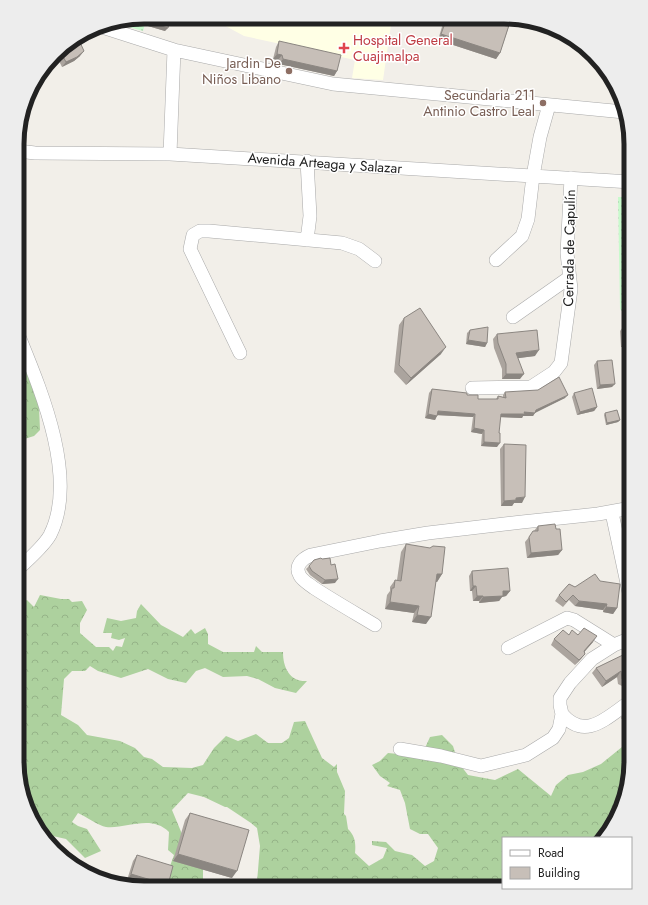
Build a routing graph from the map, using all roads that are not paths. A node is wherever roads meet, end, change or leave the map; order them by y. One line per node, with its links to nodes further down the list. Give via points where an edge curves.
1 (109, 29): 2 (street)
2 (174, 50): 3 (street, via 333,84); 6 (street)
3 (549, 105): 4 (street); 8 (street)
4 (620, 112)
5 (24, 152): 6 (street, Avenida Arteaga y Salazar)
6 (170, 154): 7 (street, Avenida Arteaga y Salazar)
7 (306, 161): 8 (street, Avenida Arteaga y Salazar); 11 (street, via 310,216)
8 (533, 176): 9 (street, Avenida Arteaga y Salazar); 12 (street, via 528,219 522,236)
9 (571, 178): 10 (street, Avenida Arteaga y Salazar); 14 (street, Cerrada de Capulín, via 567,253)
10 (624, 182)
11 (307, 240): 13 (street, via 342,243 359,249); 17 (street, via 209,231 200,231 193,235 190,249)
12 (496, 260)
13 (374, 261)
14 (570, 277): 15 (street); 18 (street, Cerrada de Capulín, via 572,289 561,363 554,372 531,387)
15 (513, 317)
16 (24, 352): 21 (street, via 54,434 60,489 59,512 50,536)
17 (240, 353)
18 (472, 388)
19 (624, 509): 20 (street)
20 (612, 512): 22 (street); 23 (street, via 428,533 303,558 299,563 299,574 302,579)
21 (24, 564)
22 (624, 569)
23 (375, 625)
24 (624, 641): 25 (street)
25 (614, 645): 26 (street, via 567,618); 28 (street, via 592,659 570,683 560,698)
26 (508, 648)
27 (624, 707): 28 (street, via 598,724 577,726 569,723)
28 (562, 714): 29 (street, via 559,729 553,738 526,755 481,766)
29 (400, 749)

